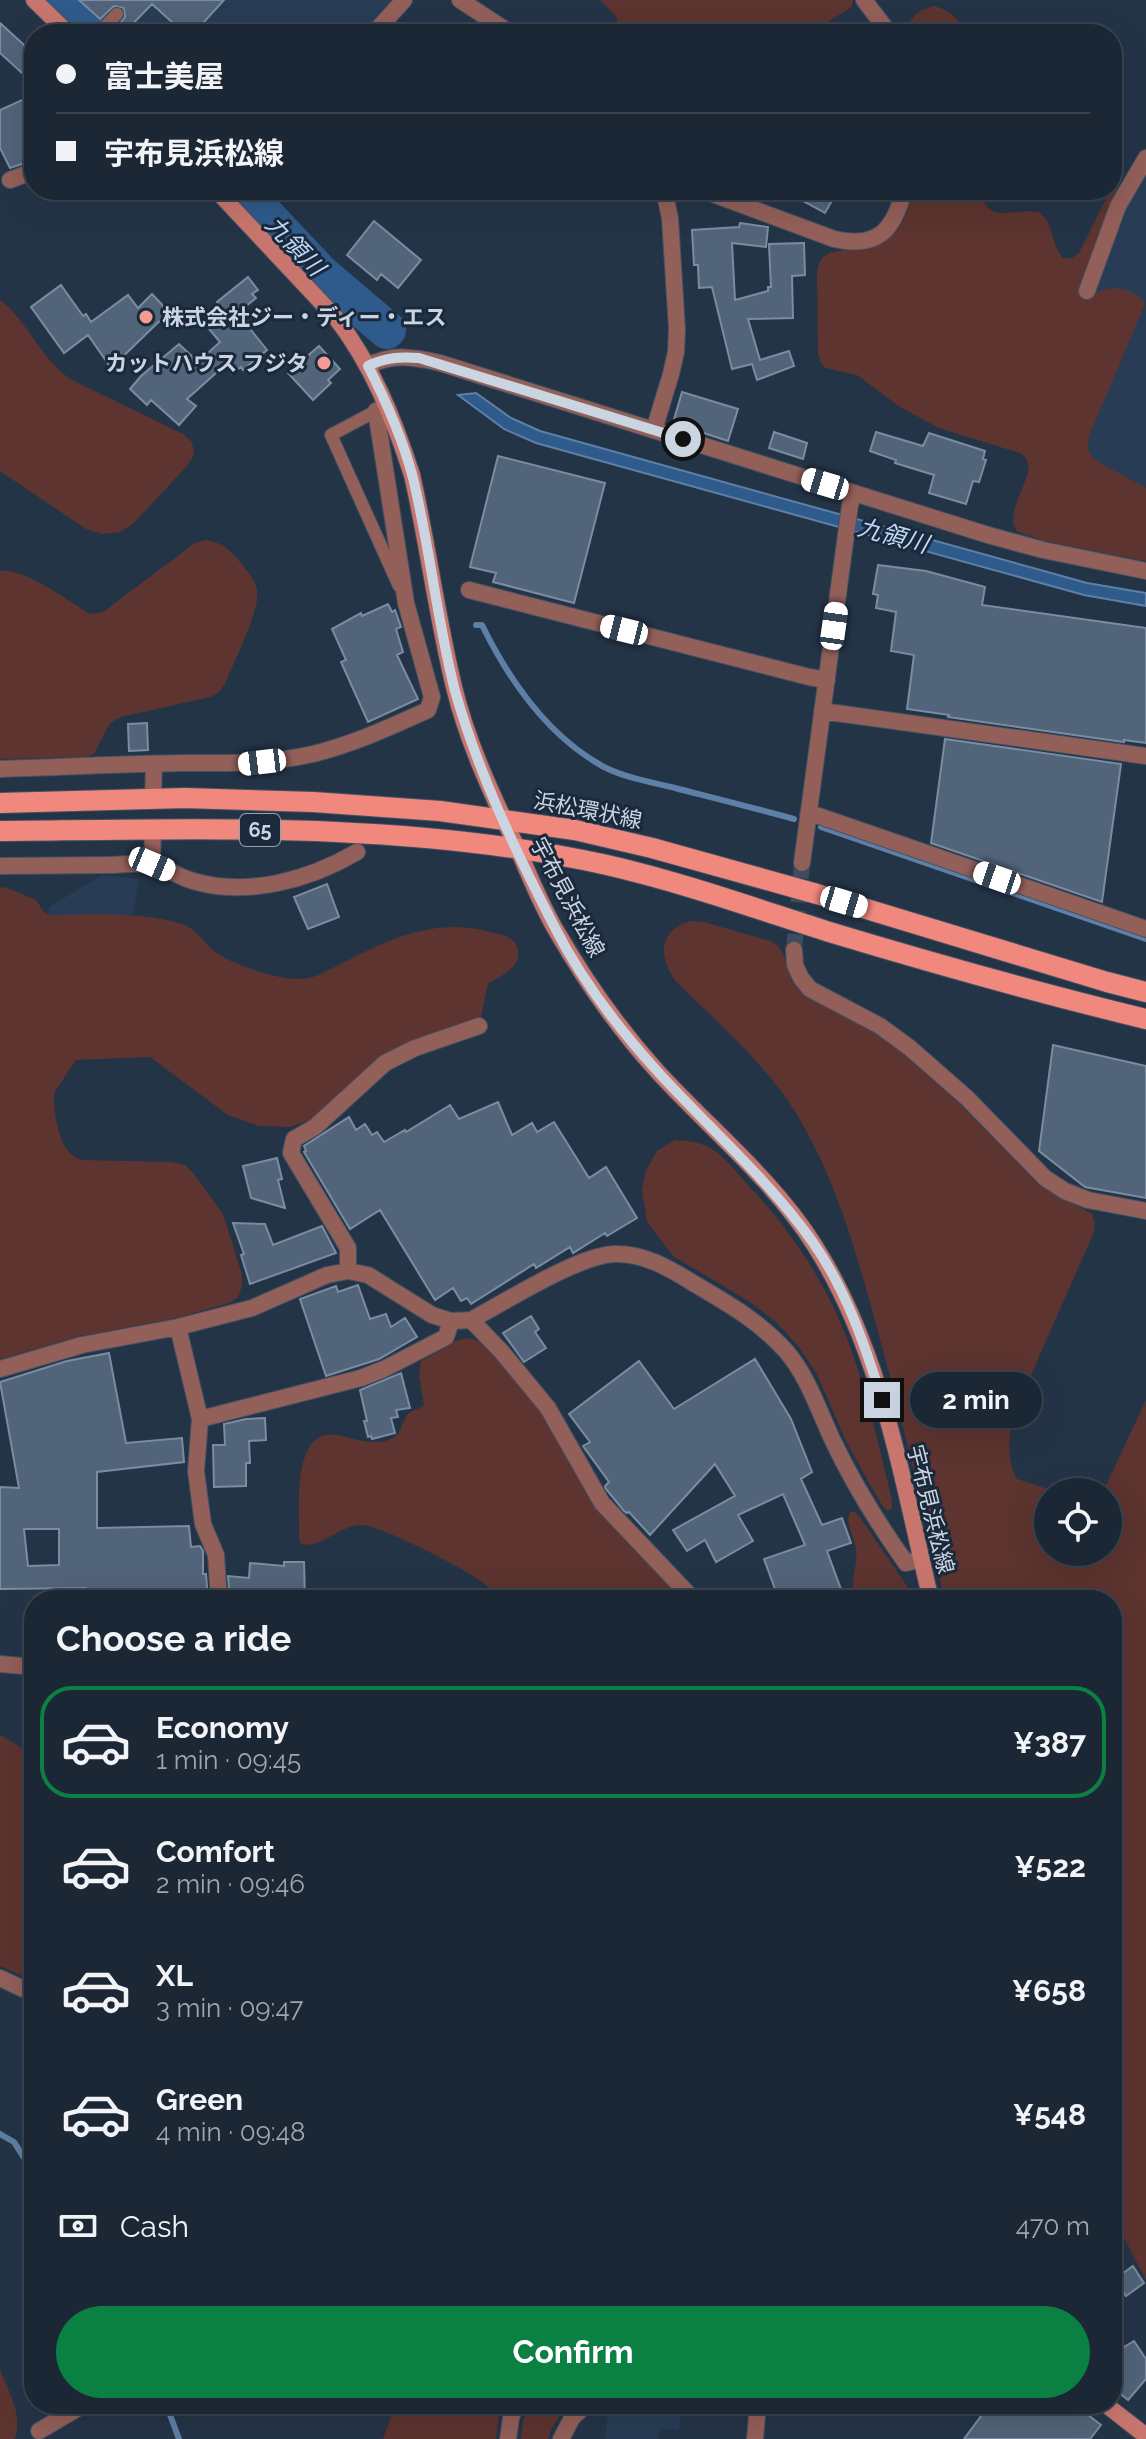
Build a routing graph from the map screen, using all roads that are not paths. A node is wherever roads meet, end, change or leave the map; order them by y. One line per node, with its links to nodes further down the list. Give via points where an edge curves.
1 (34, 0): 6 (main road)
2 (404, 0): 8 (street)
3 (460, 0): 9 (street)
4 (864, 0): 10 (street)
5 (117, 14): 7 (lane)
6 (59, 24)
7 (108, 24)
8 (382, 24)
9 (497, 24)
10 (882, 24)
11 (1146, 158): 14 (street)
12 (24, 175): 13 (street)
13 (10, 180)
14 (1122, 199)
15 (225, 200): 21 (main road, 宇布見浜松線, via 336,318)
16 (666, 200): 23 (street, via 676,352)
17 (729, 200): 18 (street, via 852,243 885,232)
18 (901, 200)
19 (1122, 200): 20 (street)
20 (1087, 291)
21 (368, 366): 22 (main road, 宇布見浜松線); 23 (street, via 382,359 419,358)
22 (381, 408): 27 (street); 27 (lane, via 331,435); 36 (main road, 宇布見浜松線, via 412,475 455,688 472,746)
23 (654, 430): 24 (street)
24 (854, 493): 25 (street, via 1043,550); 28 (street)
25 (1146, 571)
26 (469, 590): 28 (street)
27 (406, 603): 31 (street, via 432,697 428,710 380,733 313,754 245,764)
28 (827, 680): 29 (street)
29 (822, 711): 30 (street); 35 (street)
30 (1146, 756)
31 (154, 764): 32 (street); 33 (street)
32 (0, 769)
33 (153, 799): 34 (main road, 浜松環状線 / 65); 36 (main road, 浜松環状線 / 65, via 313,802)
34 (0, 803)
35 (808, 815): 41 (street); 44 (street)
36 (503, 818): 39 (main road, 宇布見浜松線); 46 (main road, 浜松環状線 / 65, via 613,837)
37 (153, 829): 38 (main road, 65); 39 (main road, 65, via 349,832); 42 (street)
38 (0, 831)
39 (518, 850): 47 (main road, 65, via 645,875 874,945); 56 (main road, 宇布見浜松線, via 555,929 603,1004 658,1073 779,1198 814,1243 865,1346)
40 (357, 852): 42 (street, via 294,878 243,888 192,881)
41 (802, 863)
42 (152, 864): 43 (street)
43 (0, 866)
44 (1146, 929)
45 (794, 950): 49 (street, via 795,965 810,989 910,1048 1045,1178 1088,1200)
46 (1146, 992)
47 (1146, 1019)
48 (479, 1026): 50 (street, via 385,1063 315,1127 294,1139 291,1153 348,1248)
49 (1146, 1211)
50 (348, 1271): 52 (street, via 368,1275); 53 (street, via 252,1308)
51 (471, 1320): 52 (street); 56 (street, via 586,1260 613,1254 641,1256 667,1267 743,1312 788,1354 878,1522 906,1563); 58 (street, via 548,1408 602,1503)
52 (451, 1321): 55 (street, via 446,1337 361,1378)
53 (178, 1327): 54 (street, via 82,1345); 55 (street)
54 (0, 1369)
55 (200, 1419): 57 (street, via 196,1471 203,1524 216,1555)
56 (921, 1559): 59 (main road, 宇布見浜松線)
57 (218, 1590)
58 (685, 1590)
59 (929, 1590)
60 (0, 1664): 61 (street)
61 (24, 1666)
62 (0, 1978): 63 (street)
63 (24, 1989)
64 (68, 2414): 69 (street)
65 (512, 2414): 71 (street)
66 (576, 2414): 72 (street)
67 (757, 2414): 73 (street)
68 (1118, 2414): 70 (main road)
69 (39, 2431)
70 (1146, 2436)
71 (508, 2439)
72 (561, 2439)
73 (755, 2439)

